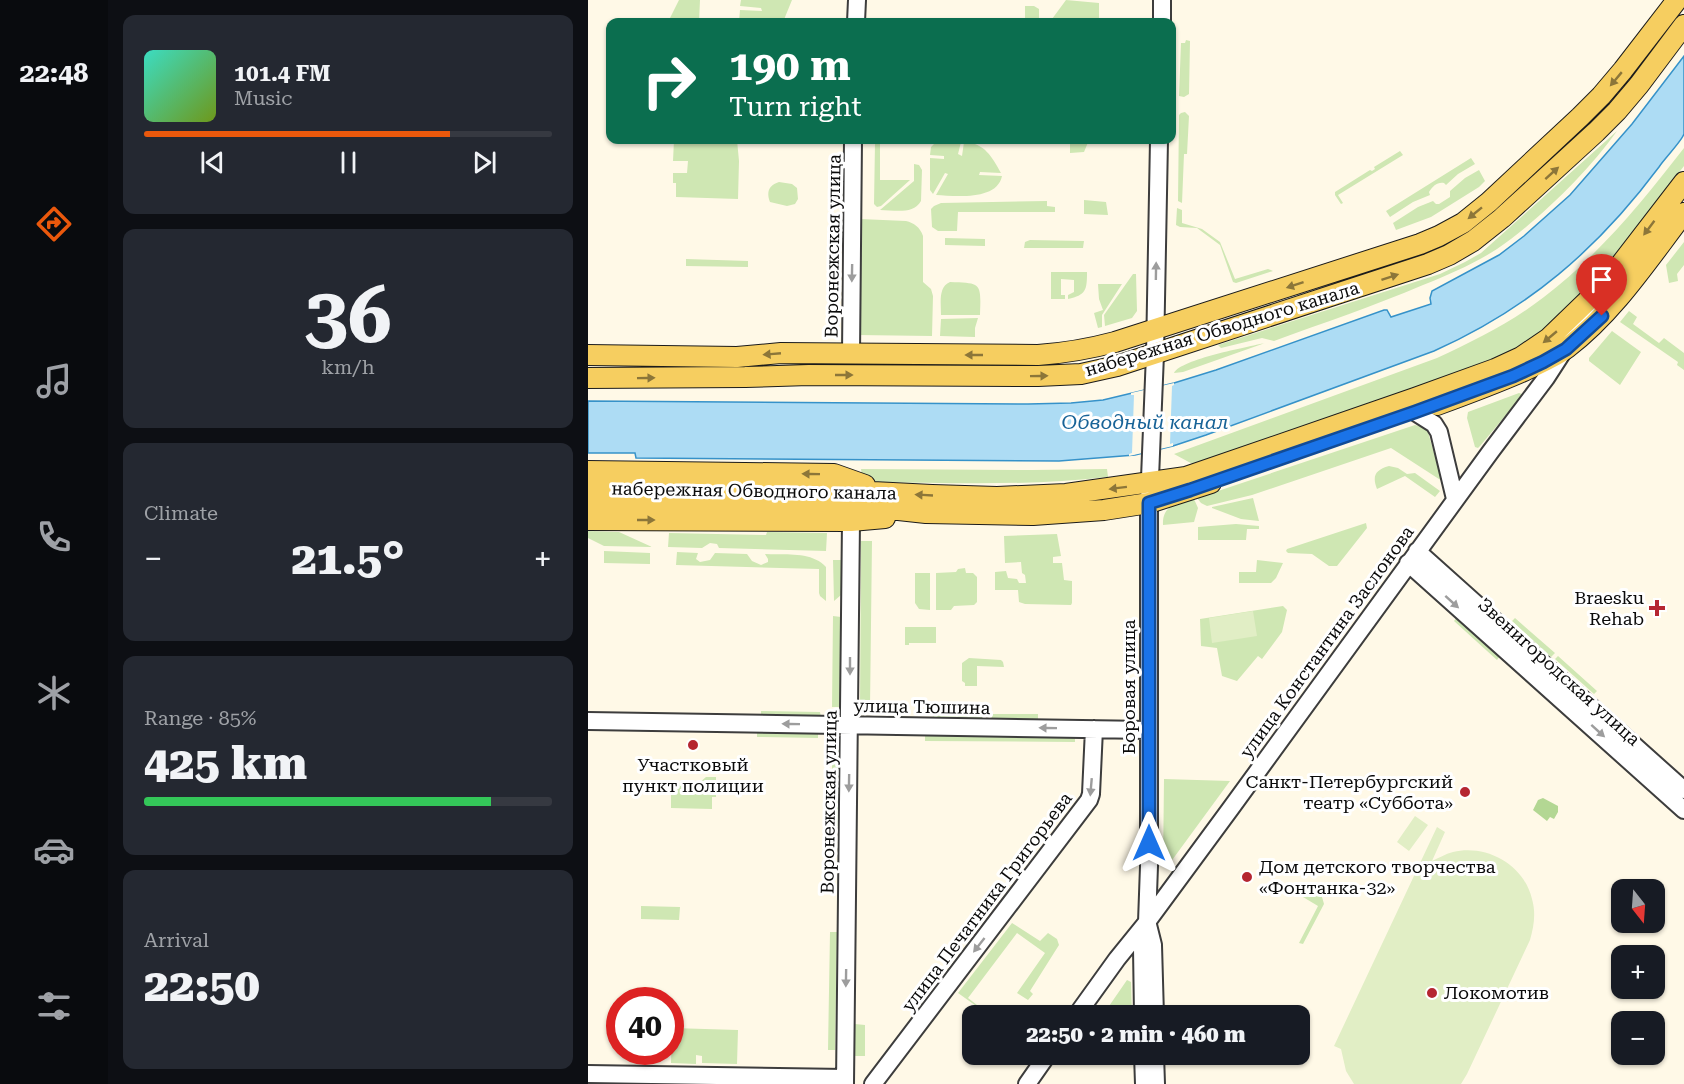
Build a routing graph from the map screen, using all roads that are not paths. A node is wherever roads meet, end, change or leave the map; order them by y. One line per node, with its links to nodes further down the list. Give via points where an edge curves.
1 (856, 0): 4 (street)
2 (1162, 0): 5 (street)
3 (1677, 0): 12 (main road, набережная Обводного канала, one-way to 12, via 1601,96 1463,223 1397,252)
4 (856, 18)
5 (1162, 18)
6 (1684, 26): 15 (main road, набережная Обводного канала, one-way to 6, via 1428,264 1473,241 1617,111)
7 (853, 144): 14 (street, Воронежская улица, one-way to 14)
8 (1159, 144): 12 (street, one-way to 8)
9 (1684, 182): 11 (main road, набережная Обводного канала, one-way to 11)
10 (1684, 213): 13 (main road, набережная Обводного канала, via 1622,294)
11 (1607, 282): 13 (street, улица Константина Заслонова); 22 (main road, набережная Обводного канала, one-way to 22, via 1549,338 1508,364)
12 (1155, 329): 14 (main road, набережная Обводного канала, one-way to 14, via 1092,349 1038,355); 15 (street)
13 (1566, 349): 18 (main road, набережная Обводного канала, via 1513,376); 23 (street, улица Константина Заслонова)
14 (851, 354): 16 (main road, набережная Обводного канала, one-way to 16)
15 (1155, 354): 17 (main road, набережная Обводного канала, one-way to 15, via 1063,375 1105,369); 22 (street, Боровая улица)
16 (588, 355)
17 (588, 378)
18 (1415, 412): 22 (main road, набережная Обводного канала); 23 (street, via 1439,432)
19 (588, 471): 21 (main road, one-way to 19, via 834,474)
20 (588, 487): 21 (main road, набережная Обводного канала)
21 (888, 493): 22 (main road, набережная Обводного канала, one-way to 21, via 1006,497)
22 (1150, 493): 25 (main road, набережная Обводного канала, via 1104,510 1060,514); 32 (street, Боровая улица)
23 (1455, 499): 28 (street, улица Константина Заслонова)
24 (588, 504): 25 (main road, набережная Обводного канала, via 810,505)
25 (926, 513): 27 (main road)
26 (588, 520): 27 (main road, one-way to 27)
27 (851, 521): 30 (street, Воронежская улица, one-way to 30)
28 (1413, 557): 33 (street, Звенигородская улица); 34 (street, Звенигородская улица, one-way to 34); 35 (street, улица Константина Заслонова)
29 (588, 721): 30 (street, улица Тюшина, one-way to 29)
30 (850, 725): 31 (street, улица Тюшина, one-way to 30); 43 (street, Воронежская улица, one-way to 43)
31 (1094, 729): 32 (street, улица Тюшина); 44 (street, улица Печатника Григорьева, one-way to 44, via 1089,800)
32 (1148, 730): 35 (street, Боровая улица)
33 (1684, 790)
34 (1684, 810)
35 (1147, 922): 36 (street, улица Константина Заслонова); 37 (street, Боровая улица, via 1142,948); 38 (street, Боровая улица, via 1154,945)
36 (1084, 1005)
37 (1143, 1005)
38 (1155, 1005)
39 (1040, 1065): 45 (street)
40 (1143, 1065): 46 (street)
41 (1155, 1065): 47 (street)
42 (588, 1074): 43 (street)
43 (845, 1081)
44 (873, 1084)
45 (1027, 1084)
46 (1144, 1084)
47 (1156, 1084)

